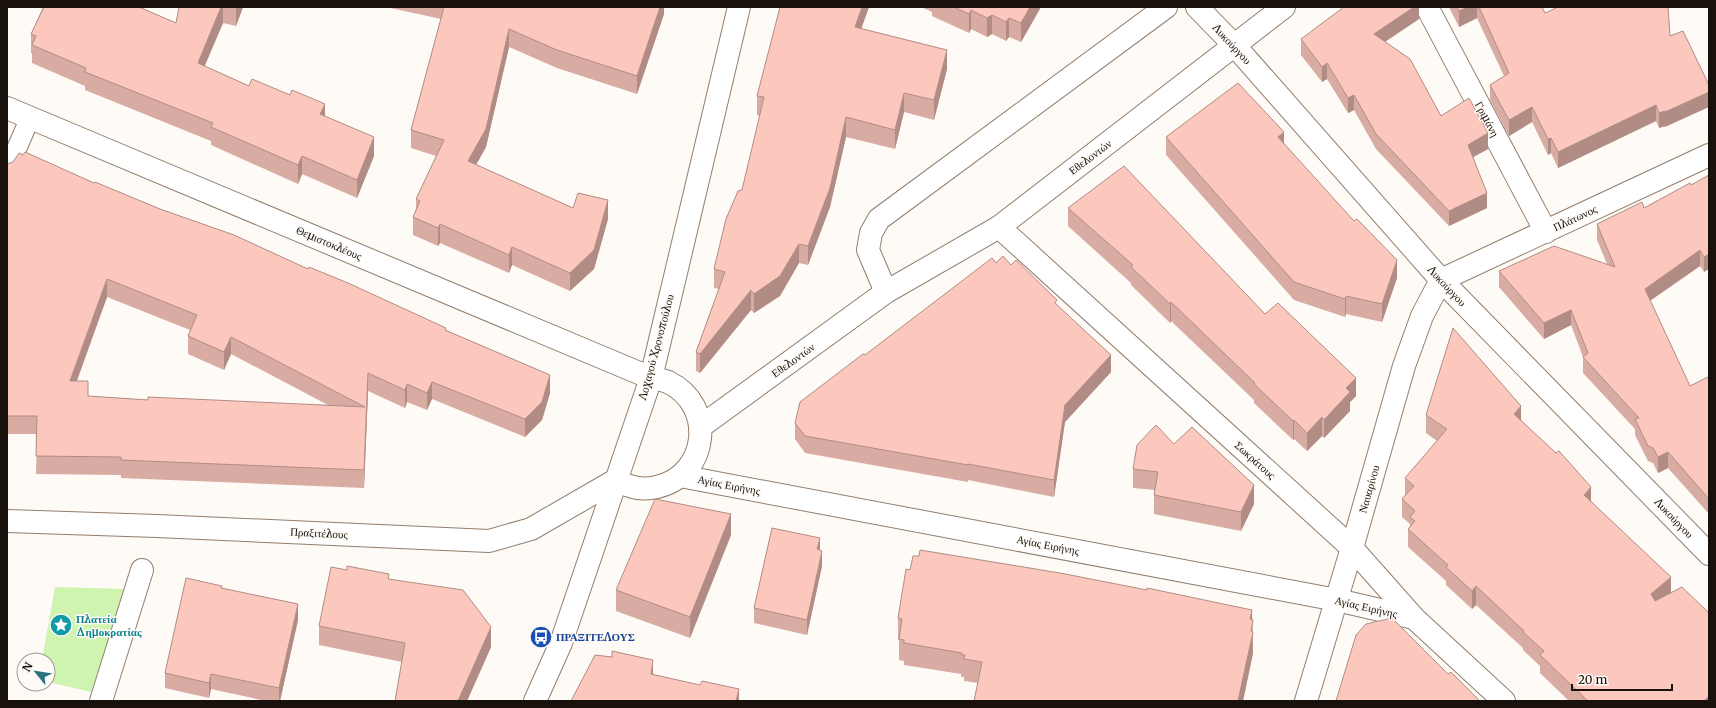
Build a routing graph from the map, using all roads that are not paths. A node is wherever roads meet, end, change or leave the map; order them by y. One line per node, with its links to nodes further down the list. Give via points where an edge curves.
1 (739, 7): 15 (street, Λοχαγού Χρονοπούλου)
2 (1166, 7): 14 (street, via 879,219 870,233 868,250)
3 (1197, 7): 6 (street, Λυκούργου)
4 (1284, 7): 6 (street, Εθελοντών)
5 (1427, 7): 12 (street, Γριμάνη)
6 (1235, 46): 11 (street, Εθελοντών); 13 (street, Λυκούργου)
7 (7, 108): 8 (street, Θεμιστοκλέους)
8 (30, 118): 10 (lane); 15 (street, Θεμιστοκλέους)
9 (1709, 155): 12 (street, Πλάτωνος)
10 (7, 171)
11 (999, 227): 14 (street, Εθελοντών); 20 (street, Σωκράτους)
12 (1546, 232): 13 (street, Πλάτωνος)
13 (1441, 280): 20 (street, Ναυαρίνου, via 1422,316 1404,366); 21 (street, Λυκούργου)
14 (886, 292): 16 (street, Εθελοντών)
15 (650, 378): 16 (street, Θεμιστοκλέους, via 668,382 684,393 695,408); 18 (street, Λοχαγού Χρονοπούλου)
16 (700, 427): 17 (street, Θεμιστοκλέους, via 700,446 692,463)
17 (680, 476): 18 (street, via 665,485 648,489 630,487); 23 (street, Αγίας Ειρήνης)
18 (616, 480): 19 (street, Πραξιτέλους, via 531,529 490,541); 26 (street, Λοχαγού Χρονοπούλου, via 561,643)
19 (7, 521)
20 (1352, 548): 23 (street, Ναυαρίνου); 24 (street, Σωκράτους)
21 (1709, 554)
22 (142, 570): 25 (street)
23 (1337, 600): 24 (street, Αγίας Ειρήνης); 27 (street, Ναυαρίνου)
24 (1414, 618): 28 (street, Σωκράτους)
25 (101, 701)
26 (535, 701)
27 (1306, 701)
28 (1504, 701)

